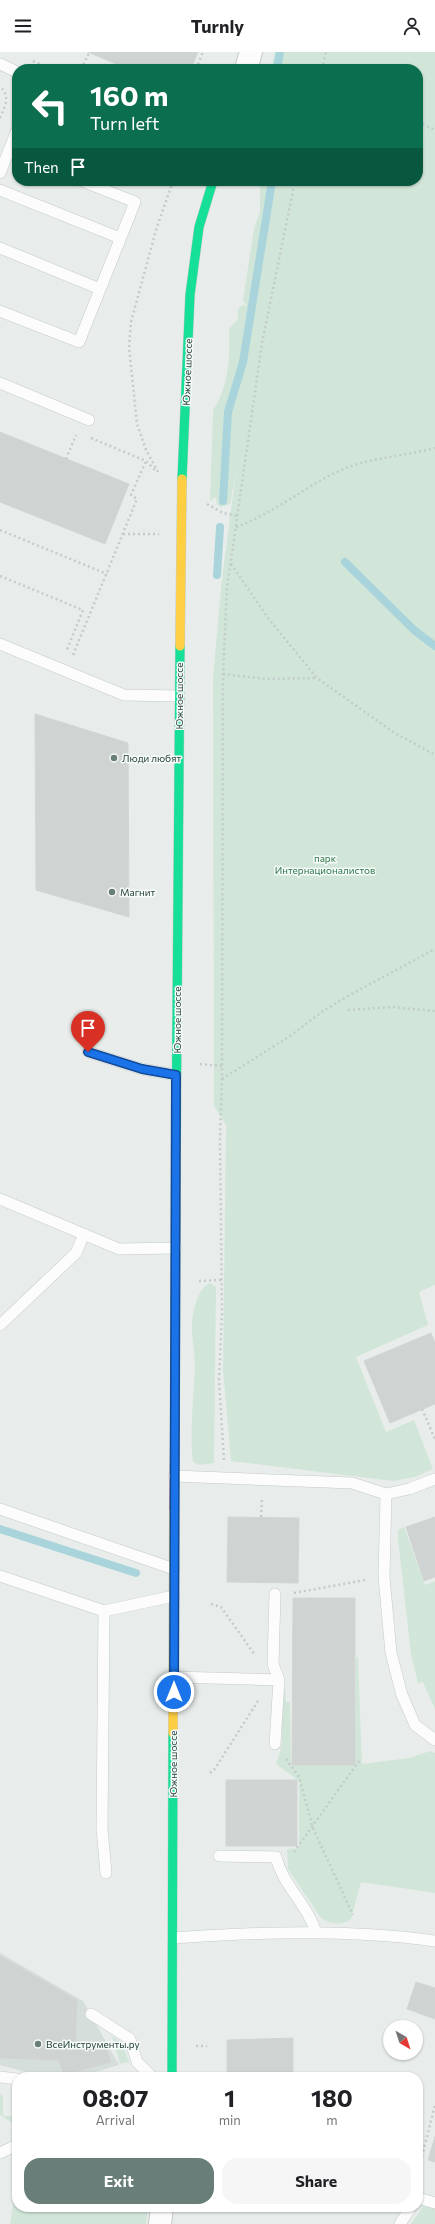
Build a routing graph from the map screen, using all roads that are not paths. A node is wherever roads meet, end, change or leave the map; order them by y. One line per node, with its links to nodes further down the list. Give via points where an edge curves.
1 (251, 52): 3 (street)
2 (0, 64): 4 (lane)
3 (247, 64)
4 (12, 70)
5 (12, 143): 6 (lane)
6 (0, 173)
7 (95, 186): 10 (lane, via 135,202)
8 (211, 186): 17 (street, Южное шоссе, via 199,227 190,295 182,485)
9 (0, 190): 10 (lane)
10 (120, 238): 12 (lane)
11 (0, 248): 12 (lane)
12 (100, 288): 13 (lane, via 79,342)
13 (0, 311)
14 (0, 383): 15 (lane)
15 (89, 420)
16 (0, 644): 17 (lane, via 124,695)
17 (179, 696): 19 (street, Южное шоссе)
18 (88, 1052): 19 (lane, via 142,1069)
19 (176, 1075): 22 (street, Южное шоссе)
20 (0, 1199): 21 (lane)
21 (84, 1234): 22 (lane, via 119,1248); 23 (lane, via 76,1252)
22 (176, 1248): 24 (street, Южное шоссе)
23 (0, 1325)
24 (174, 1476): 26 (lane, via 352,1483); 28 (street, Южное шоссе)
25 (435, 1479): 26 (lane)
26 (386, 1494): 35 (lane, via 384,1577 391,1652 402,1695 415,1725)
27 (0, 1509): 28 (lane)
28 (174, 1569): 31 (street, Южное шоссе)
29 (0, 1576): 32 (lane)
30 (275, 1594): 34 (lane, via 273,1664)
31 (174, 1596): 32 (lane); 33 (street, Южное шоссе)
32 (104, 1611): 38 (lane, via 102,1829)
33 (174, 1677): 34 (lane); 40 (street, Южное шоссе)
34 (279, 1680): 36 (lane)
35 (435, 1740)
36 (275, 1744)
37 (219, 1856): 39 (lane, via 276,1857 280,1872 312,1921)
38 (106, 1873)
39 (316, 1933): 40 (lane); 41 (lane, via 364,1934)
40 (173, 1938): 44 (street, Южное шоссе)
41 (435, 1941)
42 (91, 2014): 43 (lane, via 130,2039 137,2062)
43 (147, 2072)
44 (172, 2072)
45 (0, 2077): 46 (lane)
46 (12, 2078)
47 (12, 2147): 48 (lane)
48 (0, 2153)
49 (423, 2199): 50 (lane)
50 (435, 2203)
51 (161, 2212): 53 (street)
52 (408, 2212): 54 (lane)
53 (160, 2224)
54 (400, 2224)

